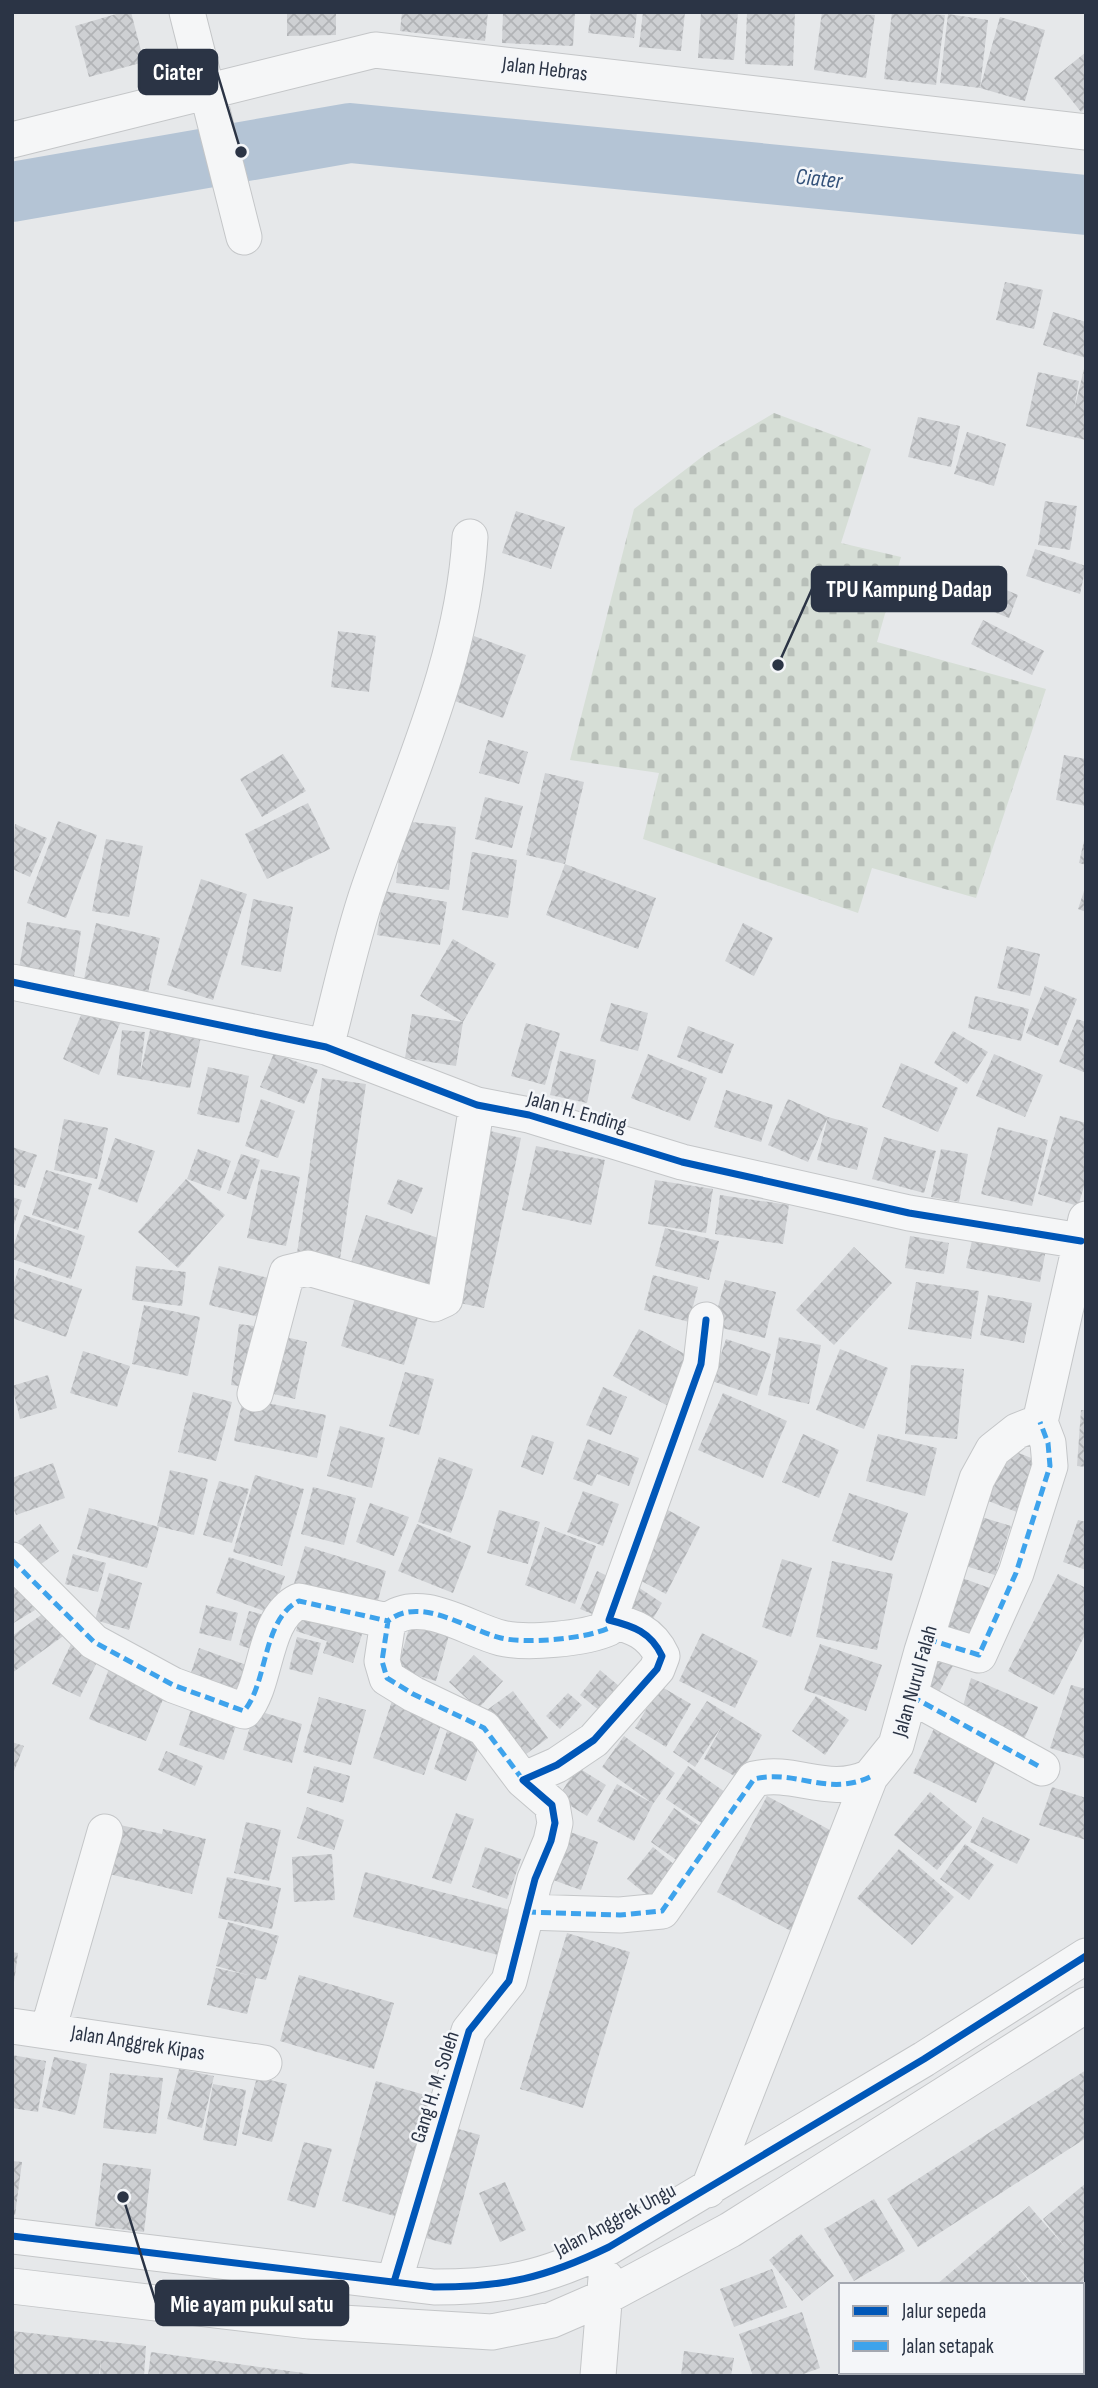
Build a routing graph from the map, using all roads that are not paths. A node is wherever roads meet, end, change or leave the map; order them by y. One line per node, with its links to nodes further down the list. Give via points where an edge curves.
1 (187, 12): 2 (street)
2 (208, 89): 3 (street, Jalan Hebras, via 375,50); 4 (street, Jalan Hebras); 5 (street)
3 (1086, 132)
4 (12, 140)
5 (244, 237)
6 (470, 537): 8 (street, via 467,587 430,725 368,890)
7 (12, 982): 8 (street, Jalan H. Ending)
8 (326, 1047): 9 (street, Jalan H. Ending)
9 (477, 1105): 10 (street, Jalan H. Ending, via 529,1115 682,1162 909,1213); 12 (street, via 445,1300 434,1304 308,1268 287,1273)
10 (1083, 1230): 13 (street)
11 (706, 1320): 15 (street, via 701,1364)
12 (255, 1394)
13 (1040, 1422): 17 (street, Jalan Nurul Falah, via 1017,1431 993,1450 977,1479); 17 (street, via 1050,1466 1016,1573 979,1655)
14 (12, 1560): 16 (street, via 94,1642 173,1685 244,1710 290,1605 299,1601)
15 (609, 1620): 16 (street, via 609,1628 601,1632 555,1639 503,1638 418,1611 398,1612); 21 (street, via 636,1626 657,1644 663,1656 657,1669 594,1740 557,1765)
16 (388, 1621): 21 (street, Gang H. M. Soleh, via 382,1661 387,1678 484,1728)
17 (927, 1639): 18 (street, Jalan Nurul Falah)
18 (911, 1696): 19 (street); 20 (street, Jalan Nurul Falah, via 896,1745)
19 (1042, 1768)
20 (870, 1777): 23 (street, via 853,1785 830,1786 783,1776 754,1779 662,1911 620,1915); 29 (street, Jalan Nurul Falah)
21 (523, 1780): 23 (street, Gang H. M. Soleh, via 552,1805 555,1823)
22 (105, 1832): 27 (street)
23 (526, 1912): 32 (street, Gang H. M. Soleh, via 509,1981 469,2031)
24 (1086, 1956): 29 (street, Jalan Anggrek Ungu)
25 (1086, 2005): 34 (street, via 730,2230)
26 (12, 2026): 27 (street, Jalan Anggrek Kipas)
27 (48, 2030): 28 (street, Jalan Anggrek Kipas)
28 (264, 2063)
29 (708, 2190): 31 (street, Jalan Anggrek Ungu)
30 (12, 2236): 32 (street, Jalan Anggrek Ungu)
31 (609, 2247): 32 (street, Jalan Anggrek Ungu, via 525,2281 481,2287); 34 (street)
32 (394, 2282)
33 (12, 2287): 34 (street, via 309,2321 492,2332 552,2320)
34 (605, 2297): 35 (street)
35 (598, 2376)

